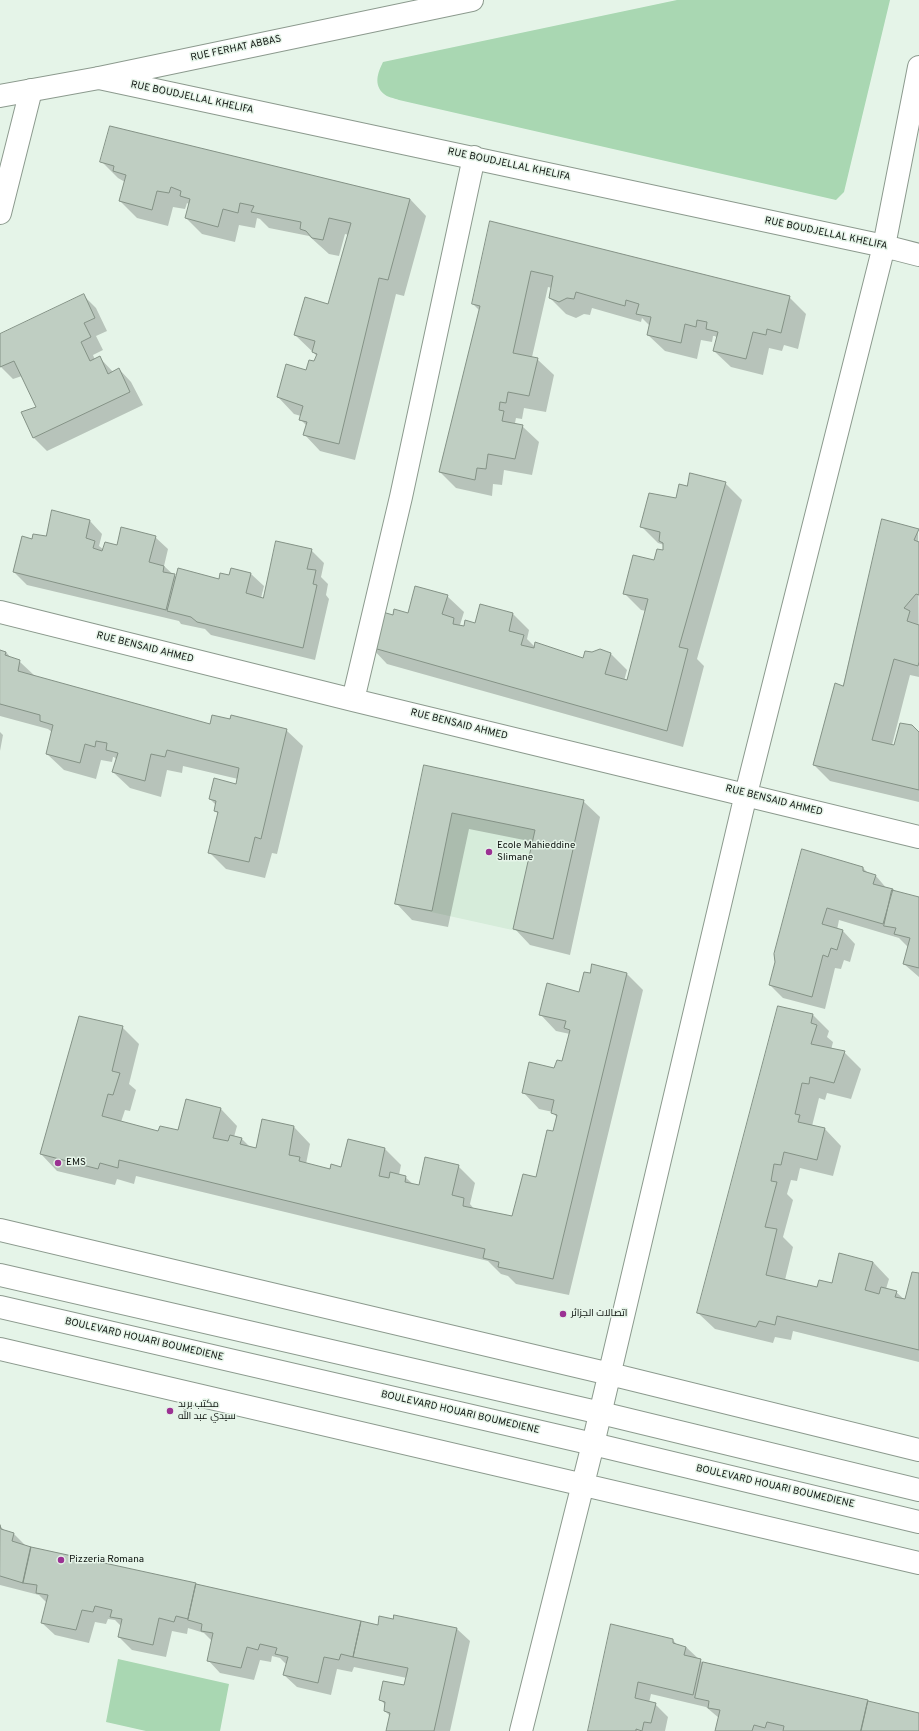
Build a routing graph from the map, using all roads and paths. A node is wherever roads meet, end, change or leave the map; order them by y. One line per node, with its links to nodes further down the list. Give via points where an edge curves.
1 (472, 0): 3 (street, RUE FERHAT ABBAS)
2 (919, 67): 8 (street)
3 (99, 78): 4 (street, RUE FERHAT ABBAS); 6 (street, RUE BOUDJELLAL KHELIFA)
4 (31, 90): 5 (street, RUE FERHAT ABBAS); 7 (street)
5 (0, 96)
6 (474, 157): 8 (street, RUE BOUDJELLAL KHELIFA); 11 (street, via 401,497)
7 (0, 213)
8 (884, 246): 9 (street, RUE BOUDJELLAL KHELIFA); 12 (street)
9 (919, 255)
10 (0, 612): 11 (street, RUE BENSAID AHMED)
11 (353, 700): 12 (street, RUE BENSAID AHMED)
12 (746, 794): 13 (street, RUE BENSAID AHMED); 18 (street)
13 (919, 836)
14 (0, 1230): 18 (street)
15 (0, 1275): 19 (street)
16 (0, 1307): 20 (street, BOULEVARD HOUARI BOUMEDIENE)
17 (0, 1349): 22 (street)
18 (610, 1374): 19 (street); 21 (street)
19 (600, 1413): 20 (street); 23 (street)
20 (593, 1444): 22 (street); 24 (street, BOULEVARD HOUARI BOUMEDIENE)
21 (919, 1450)
22 (583, 1484): 25 (street); 26 (street)
23 (919, 1490)
24 (919, 1522)
25 (919, 1563)
26 (521, 1731)

